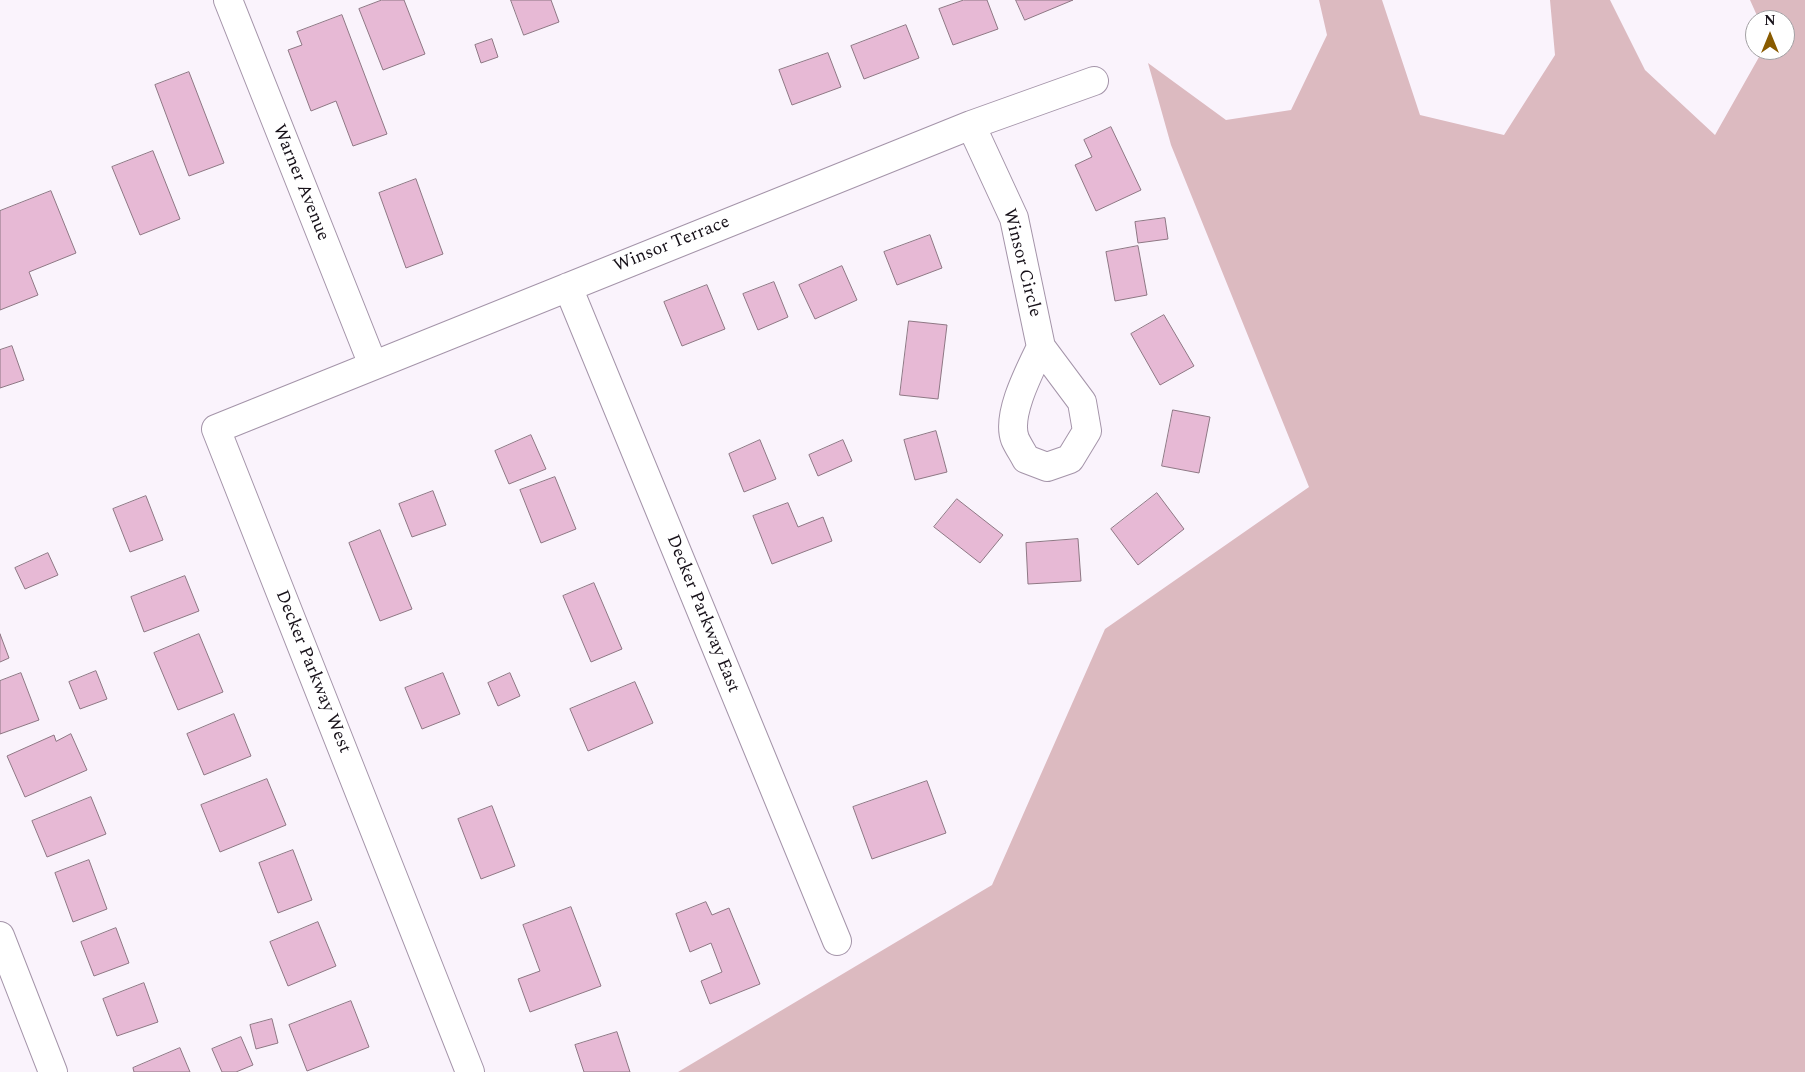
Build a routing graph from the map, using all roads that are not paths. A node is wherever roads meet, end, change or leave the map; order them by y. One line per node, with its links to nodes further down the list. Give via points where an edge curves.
1 (228, 0): 6 (street, Warner Avenue)
2 (1094, 81): 3 (street, Winsor Terrace)
3 (971, 125): 4 (street, Winsor Terrace); 5 (street, Winsor Circle, via 1014,218)
4 (568, 287): 6 (street, Winsor Terrace); 8 (street, Decker Parkway East)
5 (1040, 347)
6 (373, 365): 10 (street, Decker Parkway West, via 216,428)
7 (0, 936): 9 (street)
8 (837, 941)
9 (53, 1072)
10 (470, 1072)

